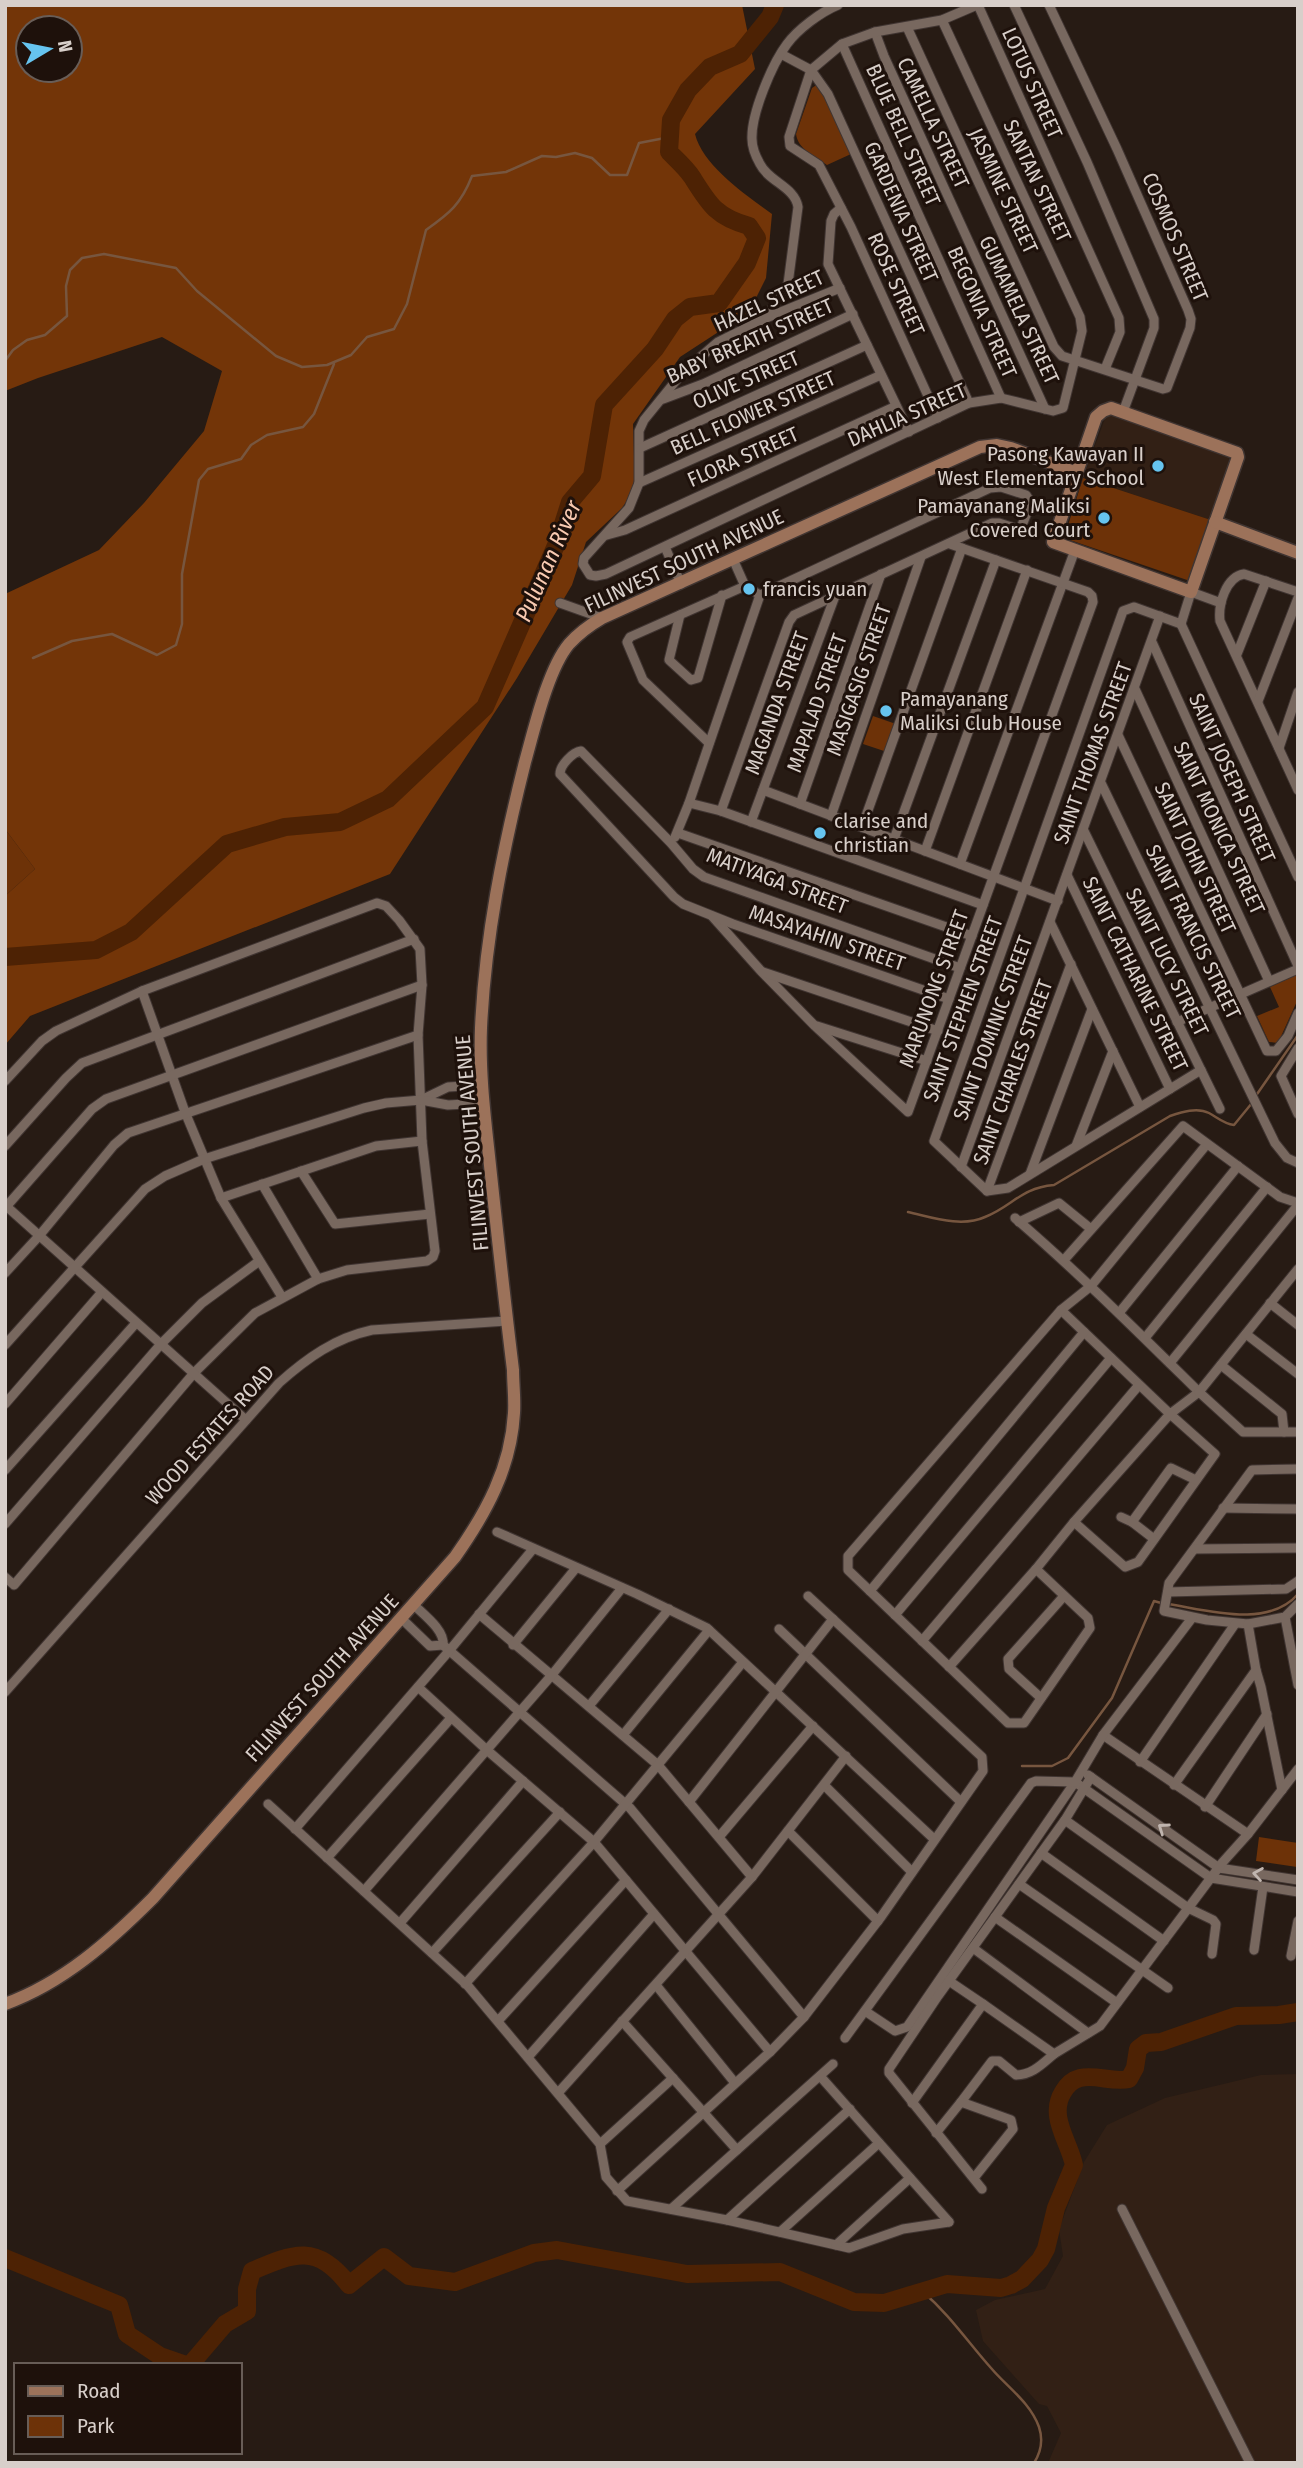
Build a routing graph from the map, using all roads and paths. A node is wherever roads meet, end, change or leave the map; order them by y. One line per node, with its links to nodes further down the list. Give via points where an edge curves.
1 (838, 5): 9 (street, via 800,31)
2 (977, 5): 5 (street); 19 (street, LOTUS STREET, via 1121,325)
3 (1014, 5): 21 (street, via 1154,318)
4 (1049, 5): 21 (street, COSMOS STREET, via 1191,319 1167,388)
5 (942, 20): 6 (street); 18 (street, SANTAN STREET, via 1080,317 1082,331)
6 (907, 27): 7 (street); 18 (street, JASMINE STREET, via 1054,347)
7 (875, 33): 8 (street); 12 (street, CAMELLA STREET)
8 (842, 44): 10 (street); 13 (street, BLUE BELL STREET)
9 (781, 54): 10 (street, GARDENIA STREET); 16 (street, via 757,106 752,139 766,175 794,195 798,207 788,284)
10 (811, 70): 11 (street, ROSE STREET, via 790,146 819,165); 24 (street, GARDENIA STREET, via 828,94)
11 (841, 208): 14 (street, via 831,221 828,254); 28 (street, ROSE STREET)
12 (961, 226): 26 (street, GUMAMELA STREET)
13 (931, 241): 22 (street, BEGONIA STREET)
14 (840, 288): 15 (street); 16 (street, HAZEL STREET)
15 (853, 314): 17 (street); 23 (street, BABY BREATH STREET)
16 (766, 318): 23 (street, HAZEL STREET, via 718,342 683,372)
17 (867, 345): 20 (street); 30 (street, OLIVE STREET)
18 (1075, 361): 19 (street); 26 (street, via 1063,408)
19 (1105, 369): 21 (street)
20 (881, 375): 25 (street); 32 (street, BELL FLOWER STREET)
21 (1136, 380): 27 (street)
22 (1001, 398): 24 (street, DAHLIA STREET); 26 (street, DAHLIA STREET)
23 (661, 400): 30 (street, HAZEL STREET, via 639,431)
24 (969, 404): 28 (street, DAHLIA STREET)
25 (896, 407): 29 (street); 34 (street, FLORA STREET, via 625,530)
26 (1045, 409)
27 (1122, 412): 31 (street, via 1111,408 1096,417); 33 (street, via 1237,453)
28 (938, 418): 29 (street, DAHLIA STREET)
29 (909, 432): 36 (street, DAHLIA STREET)
30 (640, 449): 32 (street, HAZEL STREET)
31 (1077, 473): 38 (street, via 1053,542); 41 (street, FILINVEST SOUTH AVENUE, via 1011,448 980,447)
32 (639, 483): 34 (street, HAZEL STREET, via 629,508)
33 (1215, 522): 39 (street); 50 (street)
34 (604, 535): 44 (street, HAZEL STREET, via 583,564 590,575)
35 (950, 544): 37 (street); 40 (street); 52 (street, via 992,523 1020,530 1030,499 1001,487 990,488)
36 (665, 547): 44 (street, DAHLIA STREET); 48 (street)
37 (962, 548): 42 (street); 79 (street)
38 (1075, 550): 47 (street); 50 (street)
39 (1298, 553)
40 (921, 557): 45 (street); 77 (street, MASIGASIG STREET)
41 (733, 559): 48 (street, FILINVEST SOUTH AVENUE); 49 (street)
42 (996, 560): 43 (street); 82 (street)
43 (1027, 570): 47 (street); 84 (street)
44 (606, 574)
45 (881, 574): 54 (street); 75 (street, MAPALAD STREET)
46 (1266, 581): 51 (street); 57 (street, via 1238,575); 63 (street)
47 (1063, 582): 85 (street); 87 (street, MARUNONG STREET, via 1092,596 1093,602)
48 (681, 584): 60 (street, FILINVEST SOUTH AVENUE)
49 (745, 586): 52 (street); 53 (street)
50 (1191, 592): 57 (street); 61 (street)
51 (1298, 592)
52 (760, 595): 68 (street)
53 (722, 596): 58 (street); 58 (street, via 698,678 691,680 669,660)
54 (835, 596): 72 (street, MAGANDA STREET); 76 (street, via 794,615 789,622)
55 (1298, 598): 66 (street)
56 (560, 603): 60 (street)
57 (1221, 603): 63 (street, via 1220,621)
58 (680, 615): 68 (street, via 627,642 643,680)
59 (1160, 617): 61 (street, SAINT STEPHEN STREET); 62 (street, SAINT THOMAS STREET); 89 (street, SAINT STEPHEN STREET, via 1134,607 1124,611)
60 (602, 618): 119 (street, FILINVEST SOUTH AVENUE, via 568,645 558,663 519,787 486,964)
61 (1181, 624): 88 (street)
62 (1152, 642): 64 (street, SAINT THOMAS STREET); 98 (street, SAINT JOSEPH STREET)
63 (1237, 654): 66 (street)
64 (1135, 689): 67 (street, SAINT THOMAS STREET); 100 (street, SAINT MONICA STREET)
65 (1298, 692): 69 (street)
66 (1258, 701): 69 (street)
67 (1118, 735): 71 (street, SAINT THOMAS STREET); 103 (street, SAINT JOHN STREET)
68 (709, 743): 74 (street)
69 (1279, 748): 73 (street)
70 (581, 751): 83 (street, MATIYAGA STREET); 92 (street, MASAYAHIN STREET, via 560,774 674,897)
71 (1101, 783): 80 (street, SAINT THOMAS STREET); 105 (street, SAINT FRANCIS STREET)
72 (763, 790): 75 (street); 78 (street, MAGANDA STREET)
73 (1298, 790)
74 (689, 803): 76 (street); 81 (street)
75 (800, 804): 77 (street)
76 (721, 811): 78 (street)
77 (831, 816): 79 (street)
78 (751, 822): 91 (street)
79 (862, 827): 82 (street)
80 (1083, 829): 86 (street, SAINT THOMAS STREET); 108 (street, SAINT LUCY STREET)
81 (678, 833): 83 (street); 94 (street)
82 (894, 839): 84 (street)
83 (671, 843): 97 (street, MATIYAGA STREET, via 704,877)
84 (925, 851): 85 (street)
85 (960, 864): 87 (street)
86 (1067, 875): 90 (street, SAINT THOMAS STREET); 120 (street, SAINT CATHARINE STREET)
87 (993, 877): 89 (street); 91 (street, MARUNONG STREET)
88 (1298, 877)
89 (1025, 889): 90 (street); 134 (street, SAINT STEPHEN STREET, via 934,1142)
90 (1058, 901): 93 (street, SAINT DOMINIC STREET)
91 (983, 905): 94 (street, MARUNONG STREET)
92 (712, 916): 99 (street); 104 (street, MASAYAHIN STREET)
93 (1050, 922): 96 (street); 134 (street, SAINT DOMINIC STREET)
94 (972, 936): 97 (street, MARUNONG STREET)
95 (414, 939): 101 (street, via 420,949); 102 (street, via 386,906 377,904); 111 (street)
96 (1071, 964): 106 (street); 139 (street, SAINT CHARLES STREET)
97 (960, 968): 104 (street, MARUNONG STREET)
98 (1298, 968): 100 (street)
99 (761, 971): 109 (street); 110 (street)
100 (1269, 982): 103 (street)
101 (422, 985): 112 (street); 117 (street)
102 (142, 991): 111 (street); 118 (street, via 57,1031)
103 (1239, 995): 105 (street); 107 (street, SAINT JOHN STREET, via 1267,1051 1276,1051)
104 (949, 999): 110 (street, MARUNONG STREET)
105 (1210, 1007): 108 (street); 132 (street, SAINT FRANCIS STREET, via 1280,1151)
106 (1092, 1009): 114 (street); 136 (street)
107 (1298, 1013)
108 (1177, 1022): 116 (street, SAINT LUCY STREET)
109 (815, 1026): 115 (street); 115 (street, MARUNONG STREET, via 904,1111 908,1112)
110 (938, 1031): 115 (street, MARUNONG STREET)
111 (157, 1034): 117 (street); 129 (street, via 82,1063)
112 (418, 1035): 121 (street); 125 (street)
113 (1298, 1048): 126 (street, via 1281,1076)
114 (1113, 1051): 123 (street); 130 (street)
115 (927, 1061)
116 (1201, 1070): 120 (street); 124 (street, SAINT LUCY STREET)
117 (172, 1076): 125 (street); 142 (street, via 106,1099 92,1109)
118 (5, 1081)
119 (482, 1085): 121 (street, via 448,1087); 122 (street, FILINVEST SOUTH AVENUE)
120 (1170, 1089): 123 (street)
121 (421, 1100): 122 (street, via 449,1105); 127 (street); 131 (street, via 364,1108)
122 (484, 1103): 158 (street, FILINVEST SOUTH AVENUE)
123 (1140, 1107): 130 (street)
124 (1220, 1110)
125 (185, 1112): 131 (street); 145 (street, via 128,1133)
126 (1298, 1114)
127 (422, 1141): 135 (street, via 376,1146); 143 (street)
128 (1207, 1144): 133 (street); 144 (street, via 1183,1126); 152 (street)
129 (5, 1146)
130 (1076, 1146): 136 (street)
131 (204, 1159): 140 (street); 148 (street, via 145,1189)
132 (1298, 1163)
133 (1238, 1166): 138 (street); 157 (street)
134 (961, 1167): 139 (street)
135 (301, 1171): 137 (street); 143 (street, via 335,1224)
136 (1030, 1174): 139 (street, via 1008,1188)
137 (262, 1184): 140 (street); 151 (street)
138 (1267, 1187): 141 (street); 163 (street)
139 (987, 1191)
140 (220, 1198): 147 (street)
141 (1298, 1204): 167 (street)
142 (6, 1207): 145 (street)
143 (430, 1214): 151 (street, via 435,1251 427,1261 347,1270)
144 (1091, 1229): 146 (street); 146 (street, via 1059,1203 1017,1220)
145 (39, 1236): 148 (street); 149 (street)
146 (1064, 1260): 152 (street)
147 (258, 1262): 154 (street); 164 (street, via 202,1303)
148 (75, 1269): 153 (street); 165 (street)
149 (5, 1273)
150 (1297, 1273): 155 (street)
151 (318, 1279): 154 (street)
152 (1091, 1286): 156 (street); 157 (street)
153 (102, 1292): 159 (street); 173 (street)
154 (282, 1297): 169 (street, via 255,1313)
155 (1270, 1303): 160 (street); 162 (street)
156 (1061, 1310): 161 (street); 197 (street, via 848,1556 848,1570)
157 (1119, 1313): 163 (street)
158 (507, 1321): 175 (street, WOOD ESTATES ROAD, via 393,1327 353,1334 299,1365); 201 (street, FILINVEST SOUTH AVENUE, via 514,1413 499,1484 471,1535)
159 (135, 1323): 164 (street); 179 (street)
160 (1298, 1325)
161 (1084, 1332): 166 (street); 197 (street)
162 (1246, 1334): 168 (street); 170 (street)
163 (1145, 1338): 167 (street)
164 (161, 1344): 169 (street); 186 (street)
165 (5, 1345)
166 (1111, 1358): 171 (street); 205 (street)
167 (1170, 1363): 172 (street)
168 (1221, 1365): 172 (street); 176 (street, via 1282,1414)
169 (194, 1373): 175 (street); 194 (street, via 14,1584)
170 (1298, 1374)
171 (1139, 1385): 174 (street); 214 (street)
172 (1199, 1392): 174 (street); 176 (street, via 1243,1432)
173 (5, 1404)
174 (1170, 1414): 180 (street, via 1215,1454); 184 (street)
175 (246, 1420): 224 (street, WOOD ESTATES ROAD)
176 (1284, 1432): 177 (street)
177 (1298, 1432)
178 (1298, 1469): 181 (street, via 1252,1470)
179 (5, 1470)
180 (1196, 1480): 185 (street, via 1171,1468); 188 (street)
181 (1223, 1508): 182 (street); 191 (street)
182 (1298, 1508)
183 (1121, 1517): 185 (street)
184 (1074, 1522): 188 (street, via 1125,1567 1138,1562); 193 (street)
185 (1132, 1522): 188 (street)
186 (5, 1524)
187 (497, 1532): 190 (street)
188 (1154, 1539)
189 (1298, 1548): 191 (street)
190 (533, 1549): 192 (street); 204 (street)
191 (1195, 1549): 200 (street, via 1169,1583)
192 (576, 1568): 196 (street); 215 (street)
193 (1036, 1569): 199 (street); 219 (street)
194 (5, 1577)
195 (1298, 1581): 200 (street, via 1286,1589)
196 (622, 1588): 203 (street); 221 (street)
197 (870, 1591): 205 (street)
198 (808, 1596): 209 (street)
199 (1064, 1596): 226 (street, via 1088,1618 1090,1628); 226 (street, via 1008,1658 1009,1669)
200 (1166, 1600): 208 (street, via 1164,1611)
201 (413, 1604): 207 (street, FILINVEST SOUTH AVENUE); 216 (street, via 440,1632)
202 (1298, 1604): 206 (street)
203 (669, 1609): 213 (street); 227 (street)
204 (479, 1614): 215 (street); 216 (street)
205 (895, 1615): 214 (street)
206 (1285, 1617): 211 (street); 222 (street)
207 (401, 1618): 216 (street, via 430,1646); 293 (street, FILINVEST SOUTH AVENUE, via 128,1923 74,1968)
208 (1192, 1618): 210 (street); 233 (street)
209 (833, 1619): 217 (street); 248 (street, via 982,1757 983,1771)
210 (1235, 1624): 211 (street); 236 (street)
211 (1248, 1624): 220 (street)
212 (779, 1629): 217 (street)
213 (709, 1630): 218 (street); 232 (street)
214 (922, 1641): 219 (street)
215 (513, 1645): 221 (street)
216 (446, 1648): 223 (street); 228 (street)
217 (806, 1654): 225 (street); 248 (street)
218 (743, 1662): 225 (street); 237 (street)
219 (949, 1667): 226 (street, via 1008,1723 1024,1723)
220 (1256, 1670): 229 (street); 244 (street)
221 (551, 1676): 227 (street); 228 (street)
222 (1298, 1685)
223 (418, 1687): 230 (street); 254 (street)
224 (5, 1692)
225 (776, 1692): 231 (street); 247 (street)
226 (1041, 1698)
227 (589, 1706): 232 (street)
228 (519, 1713): 234 (street); 250 (street)
229 (1267, 1714): 246 (street); 251 (street)
230 (452, 1718): 234 (street); 261 (street)
231 (813, 1726): 235 (street); 257 (street)
232 (623, 1735): 237 (street)
233 (1103, 1735): 236 (street); 238 (street)
234 (486, 1750): 241 (street); 270 (street)
235 (846, 1756): 243 (street); 258 (street)
236 (1140, 1762): 244 (street)
237 (658, 1765): 247 (street); 250 (street)
238 (1081, 1769): 240 (street); 242 (street)
239 (1298, 1769): 246 (street)
240 (1091, 1777): 245 (street); 262 (street, one-way to 240)
241 (523, 1781): 252 (street); 278 (street)
242 (1075, 1782): 245 (street); 291 (street); 295 (street, via 1031,1783)
243 (824, 1785): 255 (street); 263 (street)
244 (1174, 1785): 251 (street)
245 (1085, 1788): 253 (street); 265 (street)
246 (1282, 1790): 256 (street)
247 (690, 1802): 257 (street)
248 (961, 1802): 258 (street)
249 (268, 1804): 254 (street)
250 (626, 1804): 259 (street); 273 (street)
251 (1205, 1807): 256 (street)
252 (559, 1812): 259 (street); 283 (street)
253 (1065, 1820): 260 (street); 272 (street)
254 (296, 1829): 261 (street)
255 (788, 1831): 264 (street); 276 (street)
256 (1248, 1834): 262 (street)
257 (719, 1837): 264 (street)
258 (934, 1839): 263 (street)
259 (594, 1842): 266 (street); 288 (street)
260 (1041, 1853): 268 (street); 279 (street)
261 (327, 1858): 270 (street)
262 (1219, 1868): 265 (street); 267 (street, one-way to 262)
263 (912, 1872): 276 (street)
264 (752, 1877): 273 (street)
265 (1211, 1878): 269 (street); 272 (street)
266 (626, 1880): 274 (street); 297 (street)
267 (1298, 1880)
268 (1018, 1884): 275 (street); 286 (street)
269 (1264, 1887): 271 (street); 281 (street)
270 (364, 1891): 278 (street)
271 (1298, 1892)
272 (1188, 1908): 279 (street); 284 (street, via 1215,1922)
273 (719, 1913): 282 (street); 296 (street)
274 (654, 1914): 282 (street); 303 (street)
275 (995, 1917): 280 (street); 292 (street)
276 (878, 1920): 296 (street)
277 (1298, 1921): 285 (street)
278 (400, 1923): 283 (street)
279 (1164, 1941): 286 (street)
280 (973, 1948): 287 (street); 299 (street)
281 (1254, 1950)
282 (685, 1952): 289 (street); 301 (street)
283 (432, 1953): 288 (street)
284 (1212, 1954)
285 (1291, 1956)
286 (1141, 1972): 290 (street); 292 (street)
287 (949, 1981): 291 (street); 294 (street)
288 (465, 1984): 297 (street)
289 (656, 1984): 298 (street); 307 (street)
290 (1168, 1988)
291 (934, 1994): 295 (street, via 902,2030 895,2031); 310 (street, via 889,2069)
292 (1117, 2003): 299 (street)
293 (5, 2004)
294 (983, 2004): 302 (street); 310 (street)
295 (864, 2011): 300 (street)
296 (804, 2017): 301 (street)
297 (498, 2021): 303 (street)
298 (622, 2021): 306 (street); 308 (street)
299 (1088, 2034): 302 (street)
300 (845, 2038)
301 (770, 2052): 307 (street)
302 (1054, 2054): 309 (street, via 1024,2075 1016,2075 999,2060 992,2061)
303 (528, 2057): 308 (street)
304 (832, 2064): 305 (street)
305 (820, 2076): 311 (street); 316 (street)
306 (673, 2078): 312 (street); 315 (street)
307 (735, 2082): 312 (street)
308 (558, 2093): 315 (street)
309 (961, 2102): 313 (street); 318 (street, via 1013,2124)
310 (912, 2103): 313 (street)
311 (849, 2109): 314 (street); 323 (street)
312 (703, 2112): 316 (street); 320 (street)
313 (936, 2133): 318 (street)
314 (879, 2143): 317 (street); 324 (street)
315 (600, 2144): 320 (street, via 606,2177)
316 (737, 2150): 321 (street)
317 (910, 2178): 325 (street); 325 (street, via 949,2221 903,2229 849,2248)
318 (974, 2178): 319 (street)
319 (982, 2189)
320 (617, 2191): 321 (street, via 627,2201)
321 (671, 2209): 323 (street)
322 (1122, 2209): 326 (street)
323 (727, 2220): 324 (street)
324 (780, 2232): 325 (street)
325 (836, 2245)
326 (1250, 2463)

